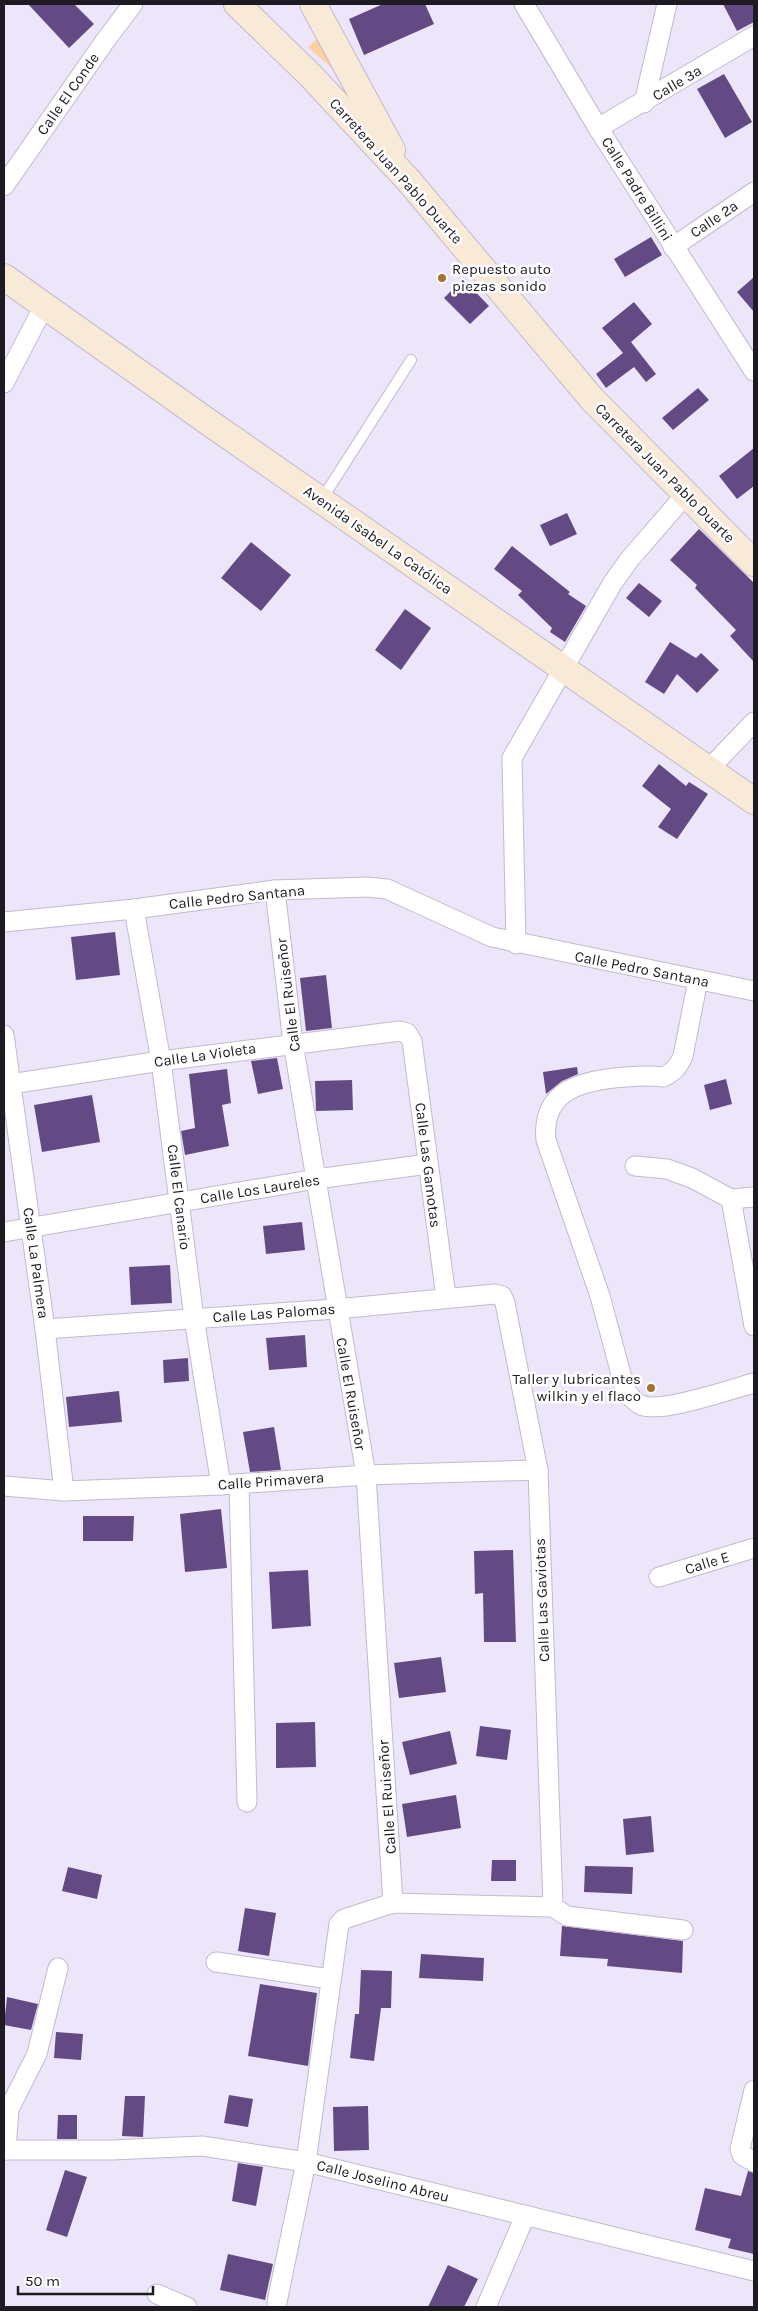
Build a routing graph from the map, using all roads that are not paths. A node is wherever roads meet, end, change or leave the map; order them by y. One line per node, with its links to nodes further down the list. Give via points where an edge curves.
1 (133, 4): 10 (street, Calle El Conde)
2 (239, 4): 9 (main road, Carretera Juan Pablo Duarte)
3 (313, 4): 9 (main road)
4 (524, 4): 8 (street, Calle Padre Billini)
5 (667, 4): 7 (street)
6 (754, 36): 7 (street, Calle 3ª)
7 (644, 103): 8 (street, Calle 3ª)
8 (598, 128): 12 (street, Calle Padre Billini)
9 (409, 181): 18 (main road, Carretera Juan Pablo Duarte, via 592,399)
10 (4, 186)
11 (754, 192): 12 (street, Calle 2ª)
12 (673, 247): 16 (street, Calle Padre Billini)
13 (4, 277): 14 (main road, Avenida Isabel La Católica)
14 (44, 306): 17 (street); 19 (main road, Avenida Isabel La Católica)
15 (411, 360): 19 (lane)
16 (754, 371)
17 (4, 384)
18 (686, 494): 20 (main road, Carretera Juan Pablo Duarte); 21 (street, via 612,584)
19 (322, 499): 21 (main road, Avenida Isabel La Católica)
20 (754, 564)
21 (563, 670): 23 (main road, Avenida Isabel La Católica); 28 (street, via 512,758)
22 (754, 722): 23 (street)
23 (708, 769): 24 (main road, Avenida Isabel La Católica)
24 (754, 801)
25 (275, 890): 26 (street, Calle Pedro Santana); 28 (street, Calle Pedro Santana, via 387,889 492,937); 33 (street, Calle El Ruiseñor)
26 (134, 910): 27 (street, Calle Pedro Santana); 34 (street, Calle El Canario)
27 (4, 922)
28 (516, 944): 29 (street, Calle Pedro Santana)
29 (698, 980): 30 (street, Calle Pedro Santana); 50 (street, via 678,1067 663,1076 597,1079 579,1084 563,1094 551,1108 544,1123 546,1140 600,1296 625,1389 631,1398 641,1405 664,1407)
30 (754, 991)
31 (407, 1033): 33 (street, Calle La Violeta, via 400,1031); 36 (street, Calle Las Gamotas, via 412,1041)
32 (4, 1035): 35 (street, Calle La Palmera)
33 (293, 1043): 34 (street, Calle La Violeta); 38 (street, Calle El Ruiseñor)
34 (161, 1061): 35 (street, Calle La Violeta); 41 (street, Calle El Canario)
35 (7, 1085): 42 (street, Calle La Palmera)
36 (428, 1164): 38 (street, Calle Los Laureles); 45 (street, Calle Las Gamotas)
37 (635, 1166): 40 (street, via 667,1168)
38 (316, 1179): 41 (street, Calle Los Laureles); 46 (street, Calle El Ruiseñor)
39 (754, 1198): 40 (street)
40 (731, 1199): 48 (street)
41 (180, 1202): 42 (street, Calle Los Laureles); 47 (street, Calle El Canario)
42 (31, 1229): 43 (street, Calle Los Laureles); 49 (street, Calle La Palmera)
43 (4, 1232)
44 (502, 1296): 45 (street, Calle Las Palomas); 51 (street, Calle Las Gaviotas)
45 (446, 1297): 46 (street, Calle Las Palomas)
46 (336, 1309): 47 (street, Calle Las Palomas); 52 (street, Calle El Ruiseñor)
47 (194, 1318): 49 (street, Calle Las Palomas); 53 (street, Calle El Canario)
48 (754, 1326)
49 (45, 1329): 55 (street, Calle La Palmera)
50 (754, 1383)
51 (538, 1470): 52 (street, Calle Primavera); 60 (street, Calle Las Gaviotas)
52 (366, 1475): 53 (street, Calle Primavera); 59 (street, Calle El Ruiseñor)
53 (230, 1484): 55 (street, Calle Primavera); 58 (street, Calle El Canario)
54 (4, 1486): 55 (street, Calle Primavera)
55 (64, 1491)
56 (754, 1548): 57 (street, Calle E)
57 (659, 1577)
58 (248, 1802)
59 (393, 1903): 60 (street); 64 (street, via 344,1919 338,1924)
60 (553, 1907): 61 (street, via 567,1916)
61 (683, 1930)
62 (216, 1962): 64 (street)
63 (58, 1968): 66 (street, via 37,2054 9,2110)
64 (330, 1979): 67 (street)
65 (754, 2090): 68 (street, via 740,2149 742,2156)
66 (5, 2150): 67 (street, Calle Joselino Abreu, via 202,2146)
67 (306, 2162): 69 (street, Calle Joselino Abreu); 72 (street)
68 (754, 2162)
69 (525, 2216): 70 (street, Calle Joselino Abreu); 74 (street)
70 (754, 2271)
71 (156, 2294): 73 (street)
72 (277, 2302)
73 (187, 2307)
74 (486, 2307)

